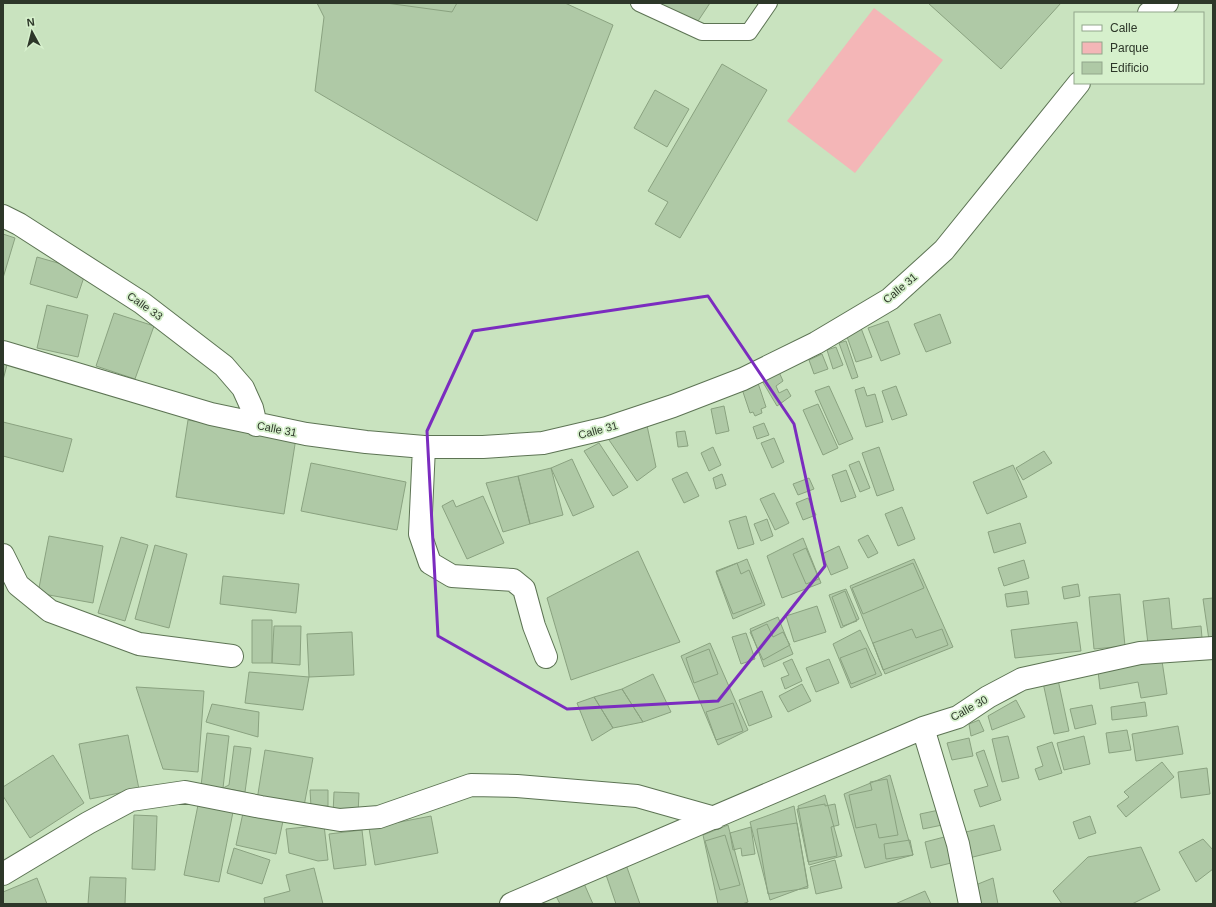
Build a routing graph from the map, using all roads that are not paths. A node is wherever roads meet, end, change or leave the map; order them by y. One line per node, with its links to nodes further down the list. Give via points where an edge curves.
1 (639, 3): 2 (lane, via 702,32 750,32)
2 (769, 3)
3 (1166, 3): 4 (street)
4 (1151, 12)
5 (1078, 84): 9 (street, Calle 31, via 944,250 890,299 816,343 743,379 607,428 543,443)
6 (3, 216): 8 (street, Calle 33, via 142,303 224,366 243,388)
7 (3, 352): 8 (street, Calle 31)
8 (256, 425): 9 (street, Calle 31, via 321,436)
9 (424, 448): 14 (street, via 420,534 430,563 452,576 513,580 524,589)
10 (3, 555): 11 (street)
11 (10, 588): 13 (street, via 50,611 139,644)
12 (1213, 648): 15 (street, Calle 30, via 1140,653 1022,679 958,717)
13 (232, 656)
14 (546, 657)
15 (923, 728): 16 (street, Calle 30); 20 (street, via 958,844)
16 (715, 818): 17 (street, via 637,796 517,786 471,785 379,817 340,820 185,792 131,800); 18 (street, Calle 30)
17 (3, 874)
18 (541, 898): 19 (street, Calle 30)
19 (511, 904)
20 (970, 904)

